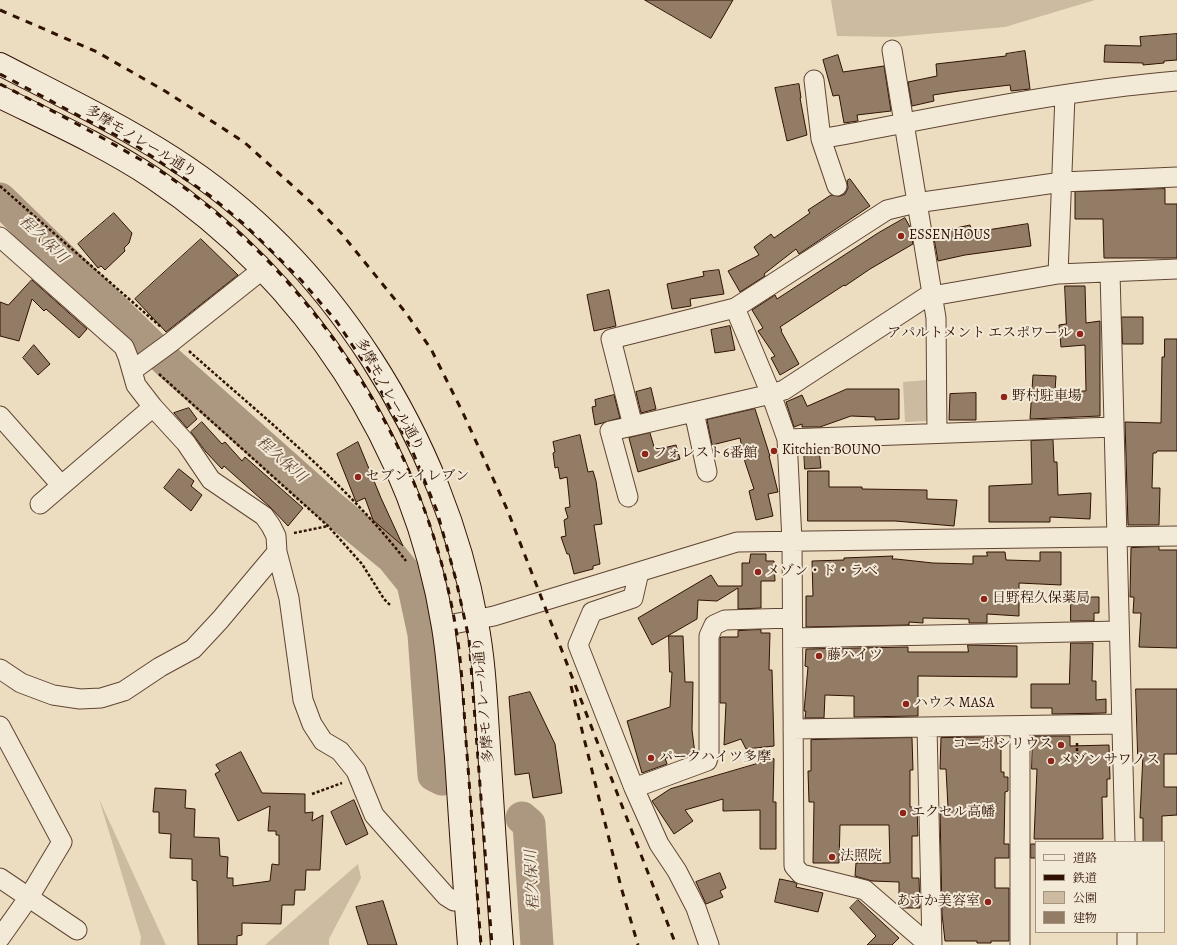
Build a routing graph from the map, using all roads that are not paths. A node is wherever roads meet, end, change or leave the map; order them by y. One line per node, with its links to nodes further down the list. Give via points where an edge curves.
1 (892, 50): 7 (street)
2 (0, 64): 39 (main road, 多摩モノレール通り, via 125,129 174,159 245,213 280,244 308,274 342,314 365,348 416,439 455,532)
3 (814, 80): 8 (street)
4 (1177, 81): 5 (street)
5 (1065, 95): 7 (street); 10 (street)
6 (0, 97): 14 (main road, 多摩モノレール通り, via 151,176 192,205)
7 (904, 123): 8 (street); 12 (street)
8 (821, 138): 11 (street)
9 (1177, 177): 10 (street)
10 (1062, 182): 12 (street); 17 (street)
11 (837, 186)
12 (916, 203): 18 (street); 19 (street, via 887,210)
13 (0, 237): 20 (street)
14 (263, 269): 20 (street); 40 (main road, 多摩モノレール通り, via 316,331 342,367 374,425 401,481 423,541)
15 (1177, 269): 16 (street)
16 (1110, 272): 17 (street); 26 (street)
17 (1058, 274): 18 (street)
18 (932, 296): 21 (street, via 926,297 784,390); 27 (street, via 936,318)
19 (735, 308): 21 (street); 25 (street, via 611,339)
20 (142, 362): 22 (street, via 136,385)
21 (771, 394): 23 (street); 28 (street)
22 (153, 407): 30 (street); 36 (street, via 186,443 211,480 264,516)
23 (694, 412): 25 (street); 29 (street)
24 (0, 416): 30 (street)
25 (633, 426): 31 (street, via 610,432)
26 (1114, 427): 27 (street); 34 (street)
27 (937, 433): 28 (street)
28 (787, 439): 35 (street)
29 (707, 472)
30 (61, 485): 32 (street)
31 (628, 497)
32 (40, 504)
33 (1177, 536): 34 (street)
34 (1117, 537): 35 (street); 41 (street)
35 (792, 541): 37 (street, via 737,542); 38 (street)
36 (276, 544): 43 (street, via 220,620 193,649 124,691 101,698 80,699 53,695 21,684); 53 (street, via 289,598 303,700 312,724 323,741 340,751 356,771 374,815 446,896 454,901)
37 (639, 572): 39 (street); 49 (street, via 632,598 592,612 578,645)
38 (792, 618): 42 (street); 49 (street, via 725,620 714,624 709,636 707,761)
39 (477, 620): 40 (street); 58 (main road, 多摩モノレール通り, via 484,681)
40 (443, 626): 53 (main road, 多摩モノレール通り, via 450,684)
41 (1120, 630): 42 (street); 44 (street)
42 (793, 638): 48 (street)
43 (0, 669)
44 (1122, 724): 46 (street); 50 (street)
45 (0, 726): 52 (street, via 62,842)
46 (1020, 726): 47 (street); 62 (street)
47 (927, 727): 48 (street); 61 (street)
48 (793, 729): 60 (street, via 794,866 801,874 865,890)
49 (634, 788): 59 (street, via 659,844 677,871 696,908)
50 (1125, 841)
51 (0, 878): 52 (street)
52 (29, 897): 54 (street); 56 (street)
53 (466, 900): 57 (main road, 多摩モノレール通り)
54 (77, 930)
55 (1127, 933): 63 (street)
56 (0, 938)
57 (469, 945)
58 (502, 945)
59 (709, 945)
60 (929, 945)
61 (932, 945)
62 (1020, 945)
63 (1127, 945)

